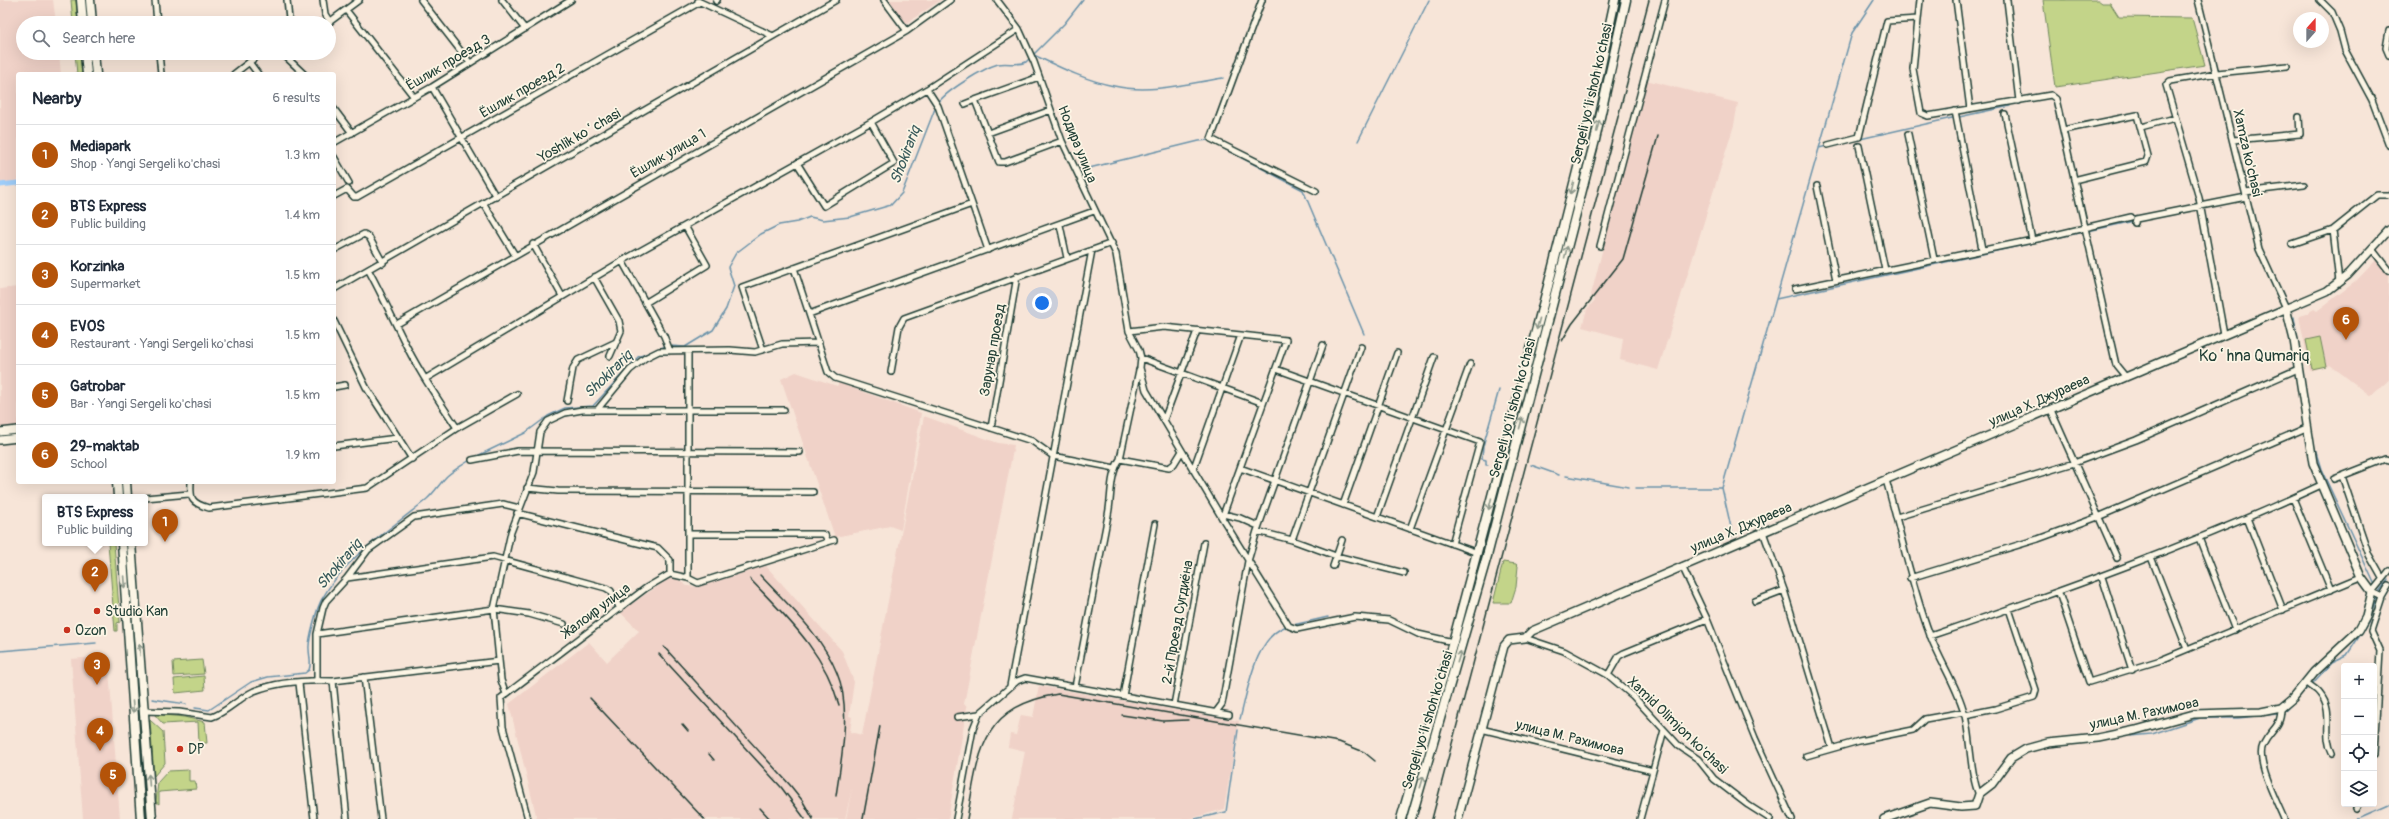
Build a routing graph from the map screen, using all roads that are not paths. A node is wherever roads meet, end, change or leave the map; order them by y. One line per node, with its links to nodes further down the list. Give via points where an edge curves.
1 (81, 0): 25 (main road)
2 (90, 0): 26 (main road)
3 (155, 0): 27 (street)
4 (287, 0): 28 (street)
5 (323, 0): 29 (street)
6 (359, 0): 24 (street)
7 (421, 0): 44 (street)
8 (502, 0): 32 (street)
9 (571, 0): 32 (street, Ёшлик проезд 3)
10 (836, 0): 36 (street, Yoshlik koʻchasi)
11 (884, 0): 34 (street)
12 (950, 0): 34 (street, Ёшлик улица 1)
13 (998, 0): 33 (street, Нодира улица)
14 (1262, 0): 86 (street, via 1211,139)
15 (1615, 0): 232 (main road, Sergeli yo‘li shoh ko‘chasi, one-way to 232, via 1582,151)
16 (1626, 0): 310 (main road, Sergeli yo‘li shoh ko‘chasi, one-way to 16, via 1487,556 1595,140)
17 (1665, 0): 106 (street)
18 (1920, 0): 31 (street)
19 (1956, 0): 60 (street)
20 (2006, 0): 58 (street)
21 (2198, 0): 52 (street, Xamza ko'chasi)
22 (2320, 0): 78 (street, via 2332,12 2345,50 2372,100)
23 (698, 1): 36 (street); 73 (street, Ёшлик проезд 2)
24 (346, 10): 30 (street); 56 (street)
25 (82, 16)
26 (91, 16)
27 (156, 16)
28 (289, 16)
29 (325, 16)
30 (336, 17)
31 (1918, 19): 63 (street, via 1913,69 1920,111 1928,116); 77 (street, via 1887,22 1859,137)
32 (525, 29): 44 (street, Ёшлик проезд 3)
33 (1019, 29): 53 (street, Нодира улица); 55 (street)
34 (907, 31): 104 (street, Ёшлик улица 1)
35 (2389, 31): 37 (street, via 2386,48)
36 (773, 36): 90 (street, Yoshlik koʻchasi)
37 (2389, 55)
38 (86, 60): 46 (main road)
39 (95, 60): 47 (main road)
40 (160, 60): 48 (street)
41 (251, 60): 43 (street)
42 (290, 60): 51 (street)
43 (249, 62): 49 (street); 50 (street)
44 (470, 63): 54 (street, Ёшлик проезд 3)
45 (2287, 66): 52 (street)
46 (87, 72)
47 (96, 72)
48 (161, 72)
49 (236, 72)
50 (256, 72)
51 (302, 72)
52 (2217, 73): 66 (street, via 2168,82 2166,85); 74 (street, Xamza ko'chasi)
53 (1039, 77): 57 (street); 61 (street, Нодира улица)
54 (432, 87): 56 (street, Ёшлик проезд 3); 73 (street)
55 (927, 89): 67 (street); 92 (street, via 938,106)
56 (414, 97): 70 (street, Ёшлик проезд 3)
57 (976, 100): 59 (street); 71 (street)
58 (2019, 101): 60 (street); 69 (street, via 2054,96)
59 (965, 104)
60 (1970, 109): 63 (street)
61 (1051, 110): 71 (street); 76 (street, Нодира улица)
62 (336, 112): 70 (street)
63 (1955, 112): 108 (street)
64 (2006, 114): 102 (street)
65 (2299, 117): 74 (street, via 2300,134)
66 (2175, 118): 68 (street); 93 (street, via 2199,198)
67 (871, 122): 81 (street); 81 (street, via 894,163 824,206)
68 (2141, 127): 69 (street, via 2139,118 2134,115); 82 (street, via 2148,156 2146,162)
69 (2063, 130): 82 (street)
70 (352, 132): 75 (street, Ёшлик проезд 3)
71 (988, 133): 76 (street, via 998,160 1002,163)
72 (1908, 134): 114 (street)
73 (462, 138): 88 (street, Ёшлик проезд 2, via 355,198 347,189); 90 (street)
74 (2233, 140): 87 (street, Xamza ko'chasi)
75 (336, 141)
76 (1062, 141): 94 (street, Нодира улица)
77 (1828, 145)
78 (2389, 145)
79 (1858, 146): 118 (street)
80 (336, 160): 83 (street)
81 (797, 163): 98 (street)
82 (2074, 180): 99 (street)
83 (349, 183)
84 (2304, 185): 87 (street)
85 (1817, 186): 123 (street)
86 (1316, 191)
87 (2245, 194): 93 (street); 129 (street, Xamza ko'chasi, via 2259,249)
88 (336, 195)
89 (2389, 195): 100 (street, via 2377,195)
90 (496, 197): 91 (street, Yoshlik koʻchasi)
91 (484, 204): 112 (street); 116 (street, Yoshlik koʻchasi)
92 (972, 204): 110 (street); 117 (street)
93 (2199, 207): 96 (street, via 2136,219); 135 (street)
94 (1094, 211): 97 (street); 103 (street, Нодира улица)
95 (2131, 217): 99 (street)
96 (2134, 223)
97 (1060, 225): 110 (street); 113 (street)
98 (685, 226): 115 (street); 128 (street, via 707,265)
99 (2084, 227): 102 (street); 154 (street, via 2116,365)
100 (2333, 230): 105 (street); 124 (street)
101 (2389, 230): 109 (street, улица Х. Джураева)
102 (2032, 240): 108 (street)
103 (1112, 243): 111 (street); 133 (street, Нодира улица)
104 (533, 244): 112 (street, Ёшлик улица 1); 127 (street)
105 (2292, 244)
106 (1600, 246)
107 (336, 249): 116 (street, via 364,234 369,237)
108 (1982, 249): 114 (street)
109 (2372, 249): 120 (street); 124 (street, улица Х. Джураева)
110 (988, 250): 130 (street)
111 (1092, 250): 113 (street); 185 (street)
112 (515, 255): 131 (street, Ёшлик улица 1)
113 (1067, 258): 121 (street)
114 (1934, 259): 118 (street)
115 (622, 261): 122 (street); 128 (street)
116 (383, 263): 119 (street, Yoshlik koʻchasi)
117 (794, 268): 130 (street); 142 (street, via 742,287)
118 (1885, 270): 123 (street)
119 (369, 271): 125 (street, Yoshlik koʻchasi); 131 (street)
120 (2389, 271)
121 (1017, 276): 152 (street, via 902,320); 172 (street, Зарунар проезд)
122 (594, 277): 127 (street); 137 (street, via 619,321 621,332)
123 (1836, 280): 126 (street)
124 (2339, 282): 129 (street, улица Х. Джураева, via 2327,291)
125 (336, 289)
126 (1795, 289)
127 (562, 296): 155 (street)
128 (645, 302): 140 (street)
129 (2286, 308): 135 (street, улица Х. Джураева); 151 (street)
130 (809, 314): 138 (street)
131 (397, 324): 155 (street)
132 (336, 325): 178 (street, via 366,387)
133 (1129, 331): 134 (street, via 1164,327); 147 (street, Нодира улица)
134 (1197, 331): 136 (street); 153 (street)
135 (2224, 334): 154 (street, улица Х. Джураева)
136 (1242, 335): 150 (street, via 1286,340); 159 (street)
137 (618, 341): 145 (street); 162 (street, via 578,360 573,368)
138 (819, 343): 142 (street, via 782,344); 172 (street, via 828,372 835,378)
139 (1323, 345): 156 (street)
140 (668, 347): 143 (street); 165 (street, via 630,370)
141 (1362, 347): 161 (street)
142 (763, 350): 143 (street)
143 (688, 352): 166 (street)
144 (1398, 353): 164 (street)
145 (610, 356)
146 (1434, 357): 169 (street)
147 (1141, 358): 149 (street); 153 (street)
148 (1470, 364): 175 (street)
149 (1140, 368): 170 (street, via 1146,390); 187 (street)
150 (1276, 369): 156 (street); 163 (street)
151 (2298, 369): 173 (street); 190 (street, via 2136,440)
152 (891, 372)
153 (1182, 373): 159 (street); 170 (street)
154 (2125, 376): 168 (street, улица Х. Джураева)
155 (425, 378): 171 (street)
156 (1310, 381): 161 (street); 196 (street)
157 (345, 385): 158 (street)
158 (336, 387)
159 (1222, 388): 163 (street); 193 (street)
160 (518, 394): 171 (street)
161 (1345, 394): 164 (street); 205 (street)
162 (567, 401)
163 (1263, 403): 192 (street)
164 (1378, 406): 169 (street); 211 (street)
165 (597, 410): 166 (street); 181 (street, via 565,413 548,421 540,432)
166 (688, 410): 167 (street); 183 (street)
167 (784, 410)
168 (2051, 410): 190 (street); 197 (street, улица Х. Джураева)
169 (1413, 418): 175 (street); 214 (street)
170 (1164, 420): 182 (street)
171 (457, 428): 186 (street)
172 (991, 428): 185 (street, via 1032,441)
173 (2306, 428): 201 (street, via 2313,464); 216 (street)
174 (16, 430): 176 (street)
175 (1446, 430): 220 (street); 229 (street, via 1480,442)
176 (0, 432)
177 (16, 438): 179 (street)
178 (397, 438): 180 (street); 186 (street)
179 (0, 440)
180 (336, 446)
181 (537, 451): 183 (street); 188 (street, via 518,451); 202 (street, via 534,472)
182 (1182, 451): 187 (street, via 1169,468); 193 (street)
183 (689, 452): 184 (street); 203 (street)
184 (800, 452)
185 (1053, 456): 191 (street); 280 (street)
186 (412, 459): 208 (street, via 367,488 219,508 200,506)
187 (1120, 459): 191 (street)
188 (472, 460)
189 (2389, 460): 194 (street, via 2385,459)
190 (2074, 463): 215 (street); 216 (street)
191 (1115, 468): 281 (street)
192 (1240, 468): 196 (street); 213 (street)
193 (1193, 470): 213 (street)
194 (2342, 476): 195 (street); 248 (street, via 2369,555)
195 (2334, 479)
196 (1275, 480): 205 (street); 219 (street)
197 (1886, 480): 215 (street); 221 (street, улица Х. Джураева)
198 (117, 484): 206 (main road)
199 (126, 484): 207 (main road)
200 (191, 484): 208 (street)
201 (2321, 485): 210 (street); 247 (street, via 2331,502)
202 (527, 488): 203 (street, via 558,492); 212 (street)
203 (689, 492): 204 (street); 222 (street)
204 (813, 492)
205 (1309, 492): 211 (street); 225 (street)
206 (118, 494)
207 (128, 494)
208 (189, 494): 209 (street)
209 (148, 498)
210 (2293, 498): 217 (street); 251 (street)
211 (1343, 505): 214 (street)
212 (518, 510): 236 (street); 242 (street, via 658,548 670,560); 244 (street, via 503,504 414,517 368,550)
213 (1222, 516): 219 (street, via 1240,518); 237 (street)
214 (1377, 517): 220 (street)
215 (1897, 517): 246 (street)
216 (2098, 517): 235 (street); 246 (street, via 2038,539)
217 (2247, 518): 223 (street); 259 (street)
218 (1155, 524): 283 (street)
219 (1257, 528): 225 (street); 237 (street)
220 (1410, 529): 229 (street)
221 (1763, 532): 239 (street, улица Х. Джураева); 250 (street)
222 (688, 534): 227 (street, via 822,534); 245 (street)
223 (2199, 538): 234 (street); 263 (street)
224 (834, 540): 227 (street)
225 (1292, 540): 233 (street)
226 (1342, 540): 233 (street)
227 (828, 542): 245 (street, via 698,583)
228 (1204, 543): 284 (street, 2-й Проезд Сугдиёна)
229 (1452, 544): 232 (street)
230 (122, 546): 272 (main road, one-way to 272)
231 (131, 546): 271 (main road, one-way to 231)
232 (1478, 554): 268 (main road, Sergeli yo‘li shoh ko‘chasi)
233 (1336, 556): 238 (street); 241 (street)
234 (2151, 557): 243 (street); 269 (street)
235 (2117, 558)
236 (504, 560): 244 (street, via 493,557); 256 (street, via 606,588 611,591); 258 (street)
237 (1248, 560): 268 (street, via 1290,626 1297,629 1355,617 1389,620 1418,634); 287 (street, via 1222,704)
238 (1333, 566)
239 (1682, 566): 260 (street, улица Х. Джураева); 267 (street, улица Х. Джураева, via 1532,631)
240 (2389, 571): 248 (street)
241 (1404, 573)
242 (670, 574): 245 (street); 256 (street, Жалоир улица, via 646,588)
243 (2102, 577): 253 (street); 273 (street)
244 (347, 578): 265 (street, via 326,601)
245 (688, 578)
246 (1910, 578): 266 (street)
247 (2361, 578): 251 (street); 252 (street)
248 (2382, 578): 252 (street)
249 (2389, 585): 254 (street)
250 (1784, 590): 255 (street); 295 (street)
251 (2331, 590): 259 (street)
252 (2374, 592): 254 (street); 262 (street)
253 (2059, 593): 257 (street); 273 (street, via 2089,682)
254 (2382, 597): 264 (street)
255 (1754, 601)
256 (620, 609): 282 (street, Жалоир улица)
257 (2009, 609): 266 (street); 288 (street, via 2036,690 2034,697 1995,709)
258 (494, 610): 261 (street, via 529,614); 265 (street); 270 (street)
259 (2283, 610): 263 (street)
260 (1707, 619): 274 (street, Xamid Olimjon ko'chasi, via 1624,653 1619,656); 314 (street, улица Х. Джураева, via 1755,738)
261 (564, 624)
262 (2362, 625): 264 (street); 279 (street)
263 (2235, 630): 269 (street)
264 (2371, 631): 294 (street, via 2380,651)
265 (317, 634): 276 (street)
266 (1930, 636): 288 (street)
267 (1525, 638): 274 (street, Xamid Olimjon ko'chasi, via 1564,651); 292 (street, улица Х. Джураева, via 1512,639 1504,646)
268 (1454, 642): 309 (main road, Sergeli yo‘li shoh ko‘chasi)
269 (2188, 649): 273 (street)
270 (499, 661): 275 (street); 282 (street)
271 (140, 668): 272 (main road); 286 (main road)
272 (130, 670): 300 (main road, one-way to 300)
273 (2132, 670)
274 (1608, 674): 293 (street, Xamid Olimjon ko'chasi, via 1633,696)
275 (364, 677): 277 (street); 306 (street)
276 (317, 680): 277 (street); 278 (street)
277 (333, 681): 305 (street)
278 (299, 683): 286 (street, via 254,692 212,717 179,712); 304 (street)
279 (2309, 684): 285 (street); 296 (street, via 2321,694 2328,710 2327,738)
280 (1010, 686): 281 (street, via 1025,678); 289 (street)
281 (1076, 687): 283 (street)
282 (506, 694): 307 (street, via 501,698 503,727)
283 (1123, 696): 284 (street)
284 (1174, 705): 287 (street)
285 (2281, 708): 299 (street, улица М. Рахимова, via 2261,712 2202,713 2098,738 2048,743 2026,749 2013,755 1992,784); 316 (street, via 2281,721 2262,747 2262,756 2266,780)
286 (144, 711): 301 (main road, one-way to 286)
287 (1216, 712): 290 (street)
288 (1964, 713): 295 (street, via 1924,719 1913,730); 299 (street, via 1975,787)
289 (979, 714): 291 (street); 308 (street, via 973,730)
290 (1229, 715)
291 (958, 717)
292 (1481, 729): 298 (street, улица М. Рахимова); 311 (street, улица Х. Джураева)
293 (1664, 730): 298 (street); 313 (street, Xamid Olimjon ko'chasi, via 1679,746 1698,759 1714,779)
294 (2375, 735)
295 (1832, 748): 297 (street)
296 (2332, 753)
297 (1806, 756)
298 (1652, 772): 312 (street)
299 (1979, 794): 315 (street, улица М. Рахимова, via 1975,806 1961,808 1927,803)
300 (140, 807): 301 (main road); 302 (main road)
301 (151, 807): 303 (main road)
302 (141, 819)
303 (152, 819)
304 (314, 819)
305 (347, 819)
306 (381, 819)
307 (528, 819)
308 (956, 819)
309 (1401, 819)
310 (1411, 819)
311 (1458, 819)
312 (1640, 819)
313 (1770, 819)
314 (1792, 819)
315 (1884, 819)
316 (2284, 819)

